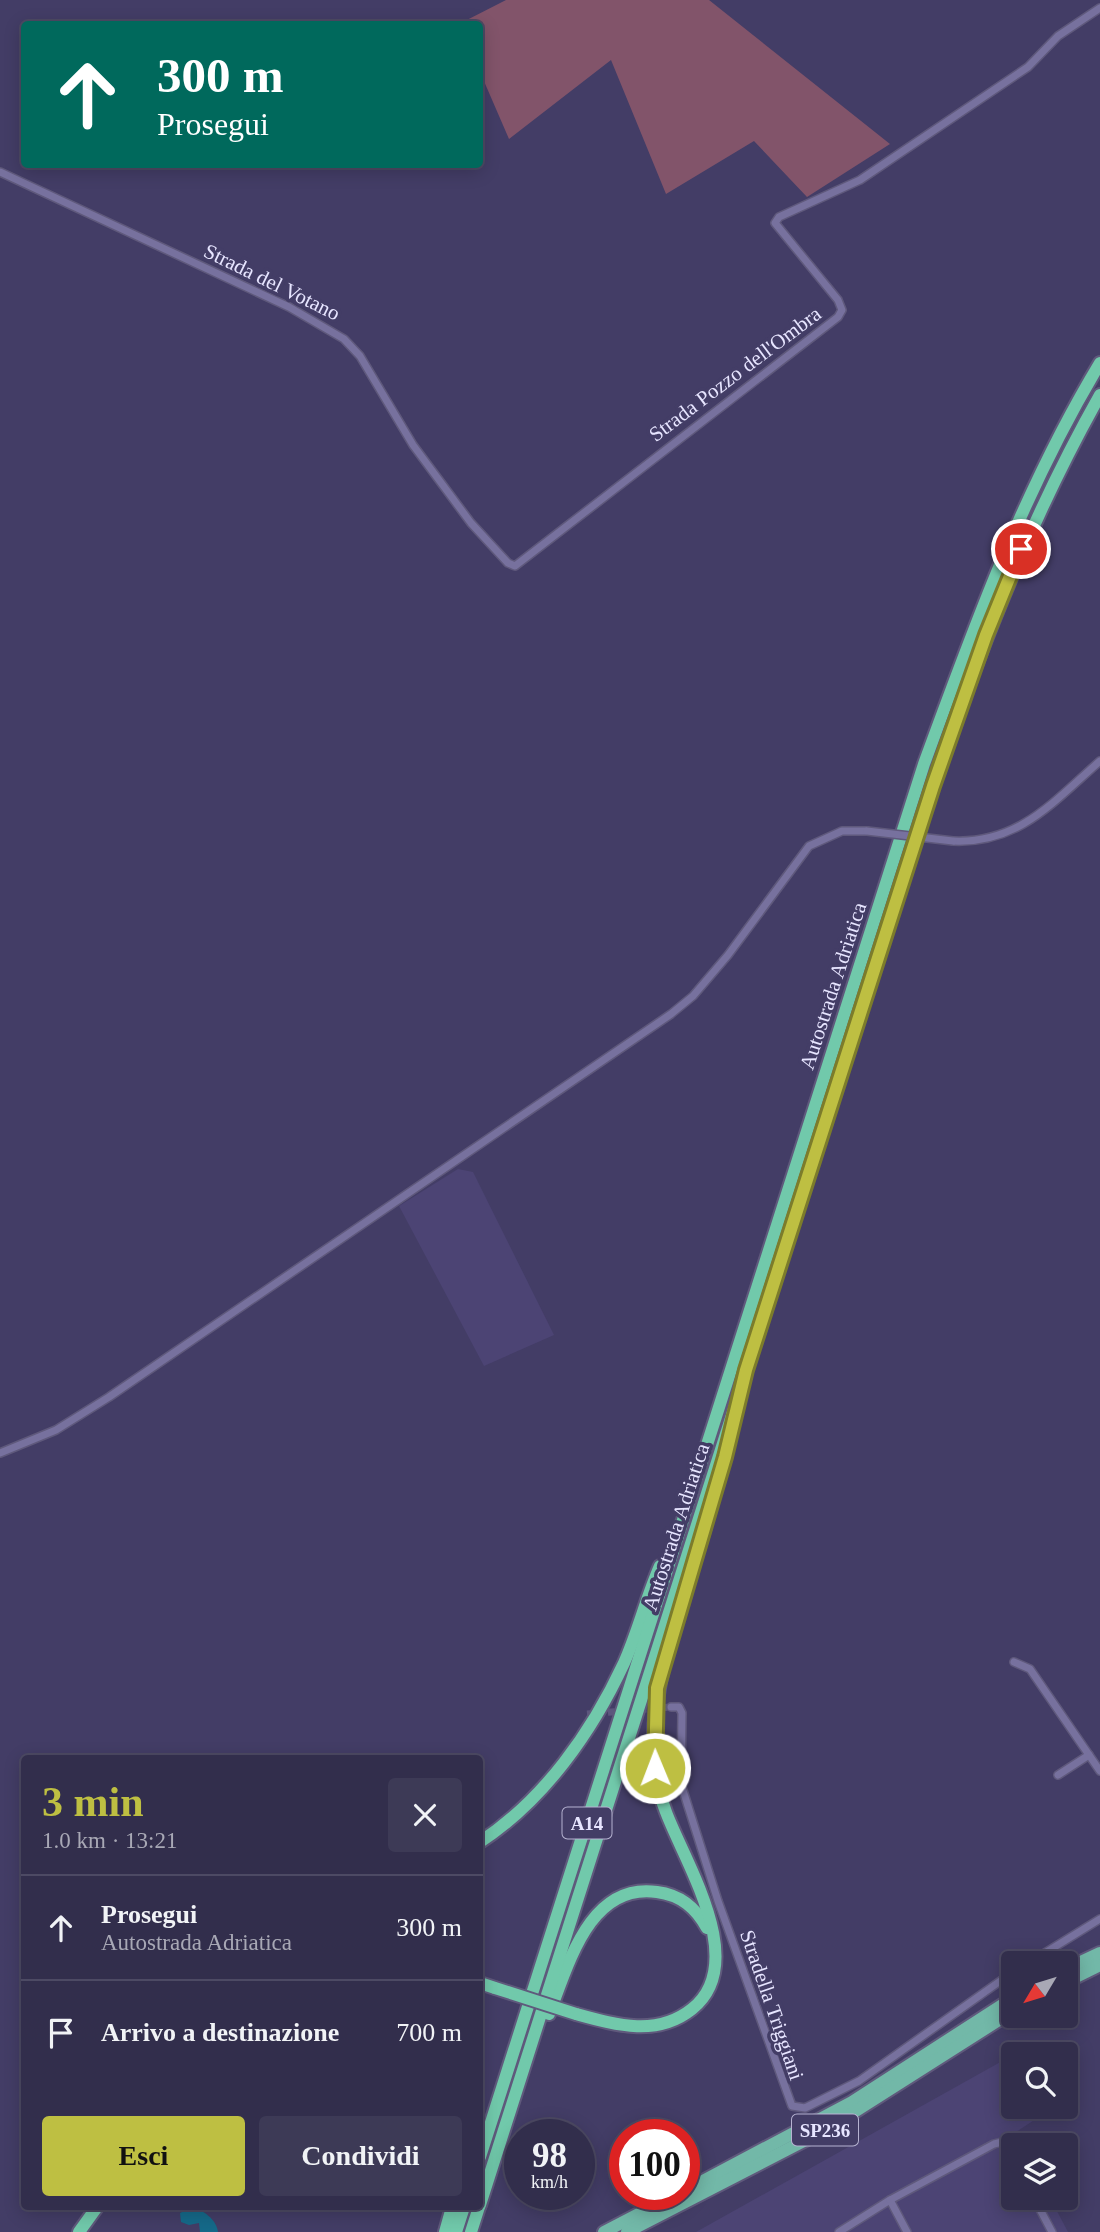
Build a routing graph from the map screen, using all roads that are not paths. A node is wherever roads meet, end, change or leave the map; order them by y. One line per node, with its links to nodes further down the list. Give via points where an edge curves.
1 (1100, 8): 5 (street, Strada Pozzo dell'Ombra, via 1058,36 1028,66 860,180 779,217 775,223 838,300 842,310 838,317)
2 (0, 172): 5 (street, Strada del Votano, via 289,307 344,339 471,523)
3 (1100, 363): 9 (highway, Autostrada Adriatica / A14, via 1038,479 975,621 924,764)
4 (1100, 395): 7 (highway, Autostrada Adriatica / A14, via 1048,491 986,635 907,863)
5 (515, 566)
6 (1100, 761): 8 (street, bridge, via 1019,828 986,840 842,831 808,846 728,955 671,1014 56,1430)
7 (738, 1396): 17 (highway, A14, via 725,1457 657,1688 654,1722 655,1768 665,1810 700,1892); 27 (highway, Autostrada Adriatica / A14)
8 (0, 1453)
9 (692, 1489): 15 (highway, A14, via 625,1661 583,1735 534,1796); 29 (highway, Autostrada Adriatica / A14)
10 (1014, 1662): 12 (street, via 1030,1669)
11 (671, 1707): 23 (street, Stradella Triggiani, via 679,1707 682,1713 681,1784 792,2106 805,2108 859,2081)
12 (1089, 1755): 13 (street); 14 (street)
13 (1100, 1771)
14 (1058, 1775)
15 (483, 1839)
16 (1100, 1919): 18 (street)
17 (716, 1948): 24 (highway, A14, bridge, via 715,1968 704,1997 663,2025 613,2024); 27 (highway, A14, via 694,1909 679,1898 642,1891 615,1899 598,1914 574,1949)
18 (1048, 1951)
19 (1100, 1953): 20 (highway)
20 (1078, 1963)
21 (1100, 1965): 22 (highway)
22 (1078, 1976)
23 (1001, 1980)
24 (483, 1984)
25 (1001, 2006): 30 (highway, SP236, via 841,2109)
26 (1001, 2019): 44 (highway, SP236, via 829,2128)
27 (502, 2135): 31 (highway, Autostrada Adriatica / A14)
28 (1001, 2143): 32 (street)
29 (483, 2148)
30 (700, 2183)
31 (483, 2194)
32 (890, 2200): 45 (street); 46 (street)
33 (95, 2210): 39 (highway)
34 (451, 2210): 40 (highway)
35 (463, 2210): 41 (highway)
36 (478, 2210): 42 (highway, Autostrada Adriatica / A14)
37 (646, 2210): 43 (highway)
38 (1040, 2210): 47 (street)
39 (79, 2232)
40 (445, 2232)
41 (456, 2232)
42 (471, 2232)
43 (604, 2232)
44 (627, 2232)
45 (839, 2232)
46 (907, 2232)
47 (1052, 2232)

